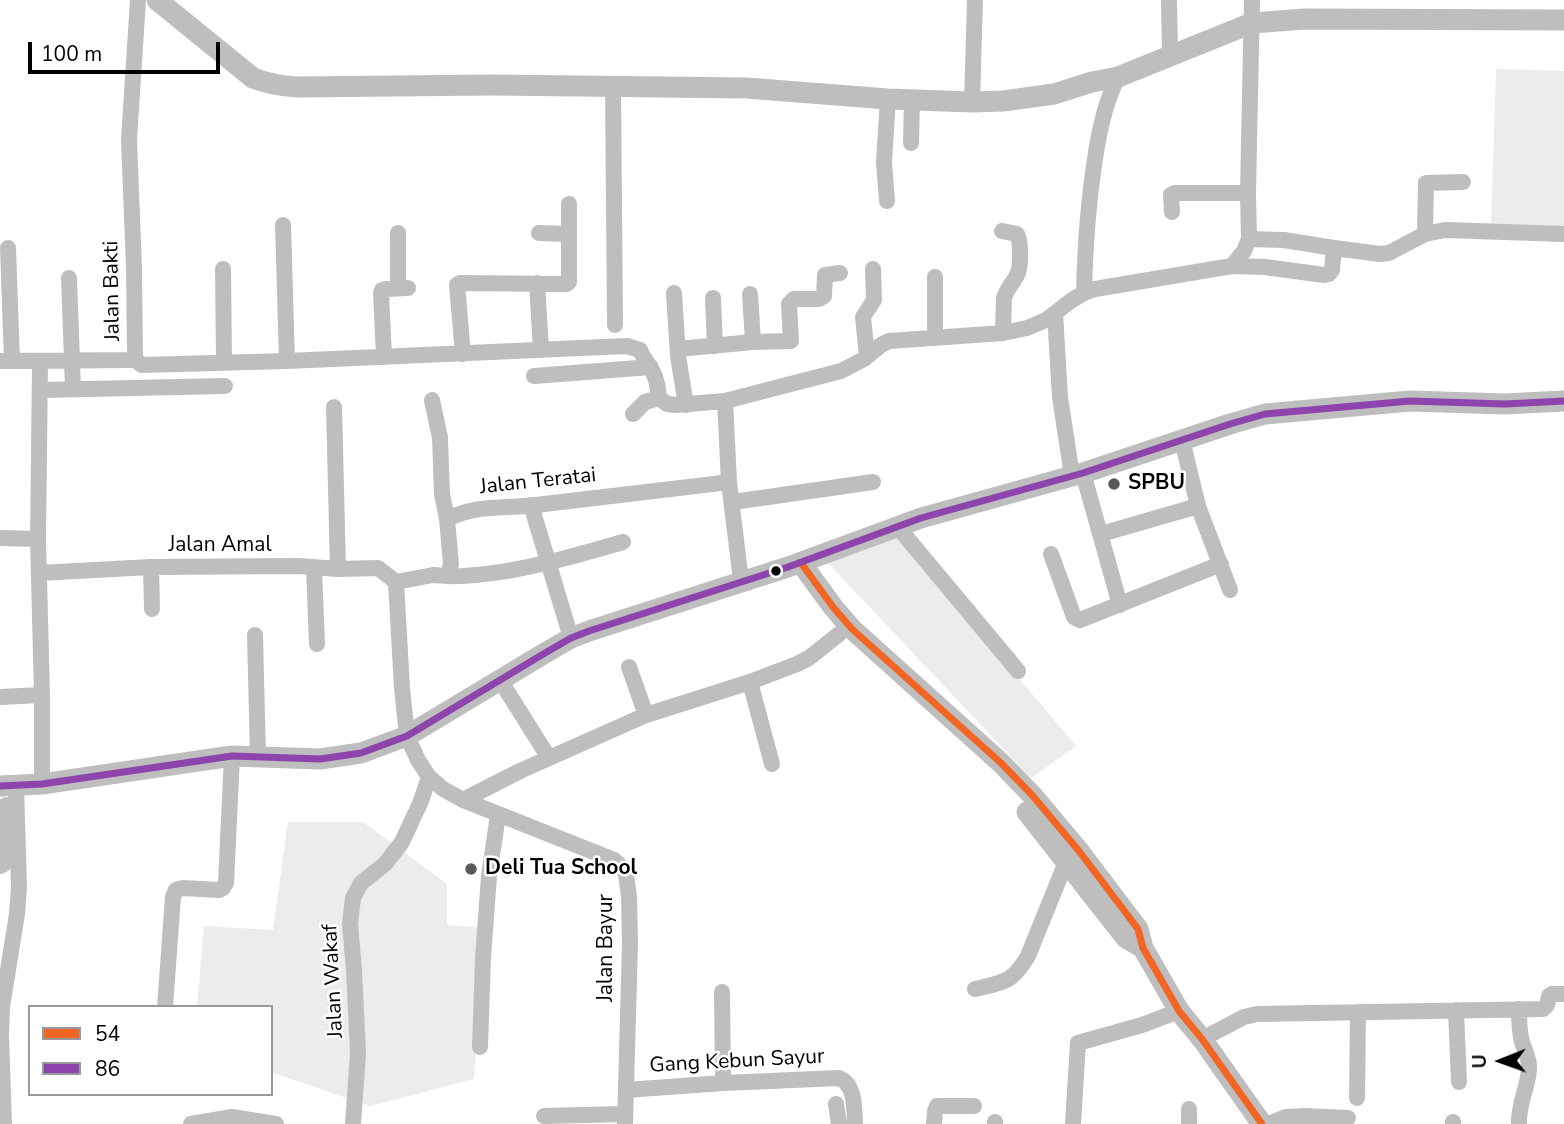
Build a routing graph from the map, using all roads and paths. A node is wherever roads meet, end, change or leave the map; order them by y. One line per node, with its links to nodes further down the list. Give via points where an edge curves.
1 (119, 0): 2 (street)
2 (144, 0): 10 (main road, via 253,78 267,83 297,87); 57 (street, Jalan Bakti, via 129,140)
3 (975, 0): 13 (street)
4 (1169, 0): 8 (street)
5 (1252, 0): 7 (street)
6 (1564, 20): 7 (main road)
7 (1252, 23): 8 (main road); 16 (street)
8 (1170, 54): 9 (main road)
9 (1118, 77): 13 (main road, via 1054,94); 38 (street, via 1107,103 1088,200)
10 (613, 87): 11 (main road, via 746,88); 42 (street)
11 (888, 99): 12 (main road); 17 (street)
12 (912, 99): 13 (main road); 14 (street)
13 (972, 102)
14 (911, 143)
15 (1463, 182): 25 (street, via 1426,183)
16 (1248, 193): 19 (street, via 1175,193 1171,195); 27 (street)
17 (887, 201)
18 (569, 204): 24 (street)
19 (1171, 212)
20 (283, 225): 56 (street)
21 (1002, 231): 43 (street, via 1017,234 1019,239 1018,272 1005,292)
22 (398, 233): 51 (street, via 403,288 380,293)
23 (539, 233): 24 (street)
24 (569, 234): 36 (street, via 569,282)
25 (1425, 234): 26 (street, via 1445,230); 29 (street, via 1389,253)
26 (1564, 234)
27 (1250, 239): 29 (street); 30 (street)
28 (8, 248): 54 (street)
29 (1334, 248): 30 (street, via 1332,270 1324,275)
30 (1232, 266): 38 (street)
31 (223, 269): 58 (street)
32 (873, 269): 50 (street, via 875,297 863,317)
33 (840, 273): 45 (street, via 825,275 824,296 819,299 791,301 791,341)
34 (935, 277): 44 (street)
35 (69, 278): 52 (street)
36 (537, 284): 48 (street); 49 (street, via 457,285)
37 (674, 293): 47 (street)
38 (1084, 293): 41 (street)
39 (750, 294): 45 (street)
40 (713, 298): 46 (street)
41 (1055, 313): 43 (street, via 1027,328); 74 (street, via 1059,387)
42 (615, 325)
43 (1003, 333): 44 (street)
44 (935, 338): 50 (street, via 889,341)
45 (753, 342): 46 (street)
46 (715, 346): 47 (street)
47 (678, 349): 70 (street)
48 (541, 351): 49 (street); 59 (street, via 632,347 640,350)
49 (463, 354): 51 (street)
50 (867, 356): 61 (street)
51 (384, 357): 56 (street)
52 (72, 360): 55 (street, Jalan Bakti); 57 (street, Jalan Bakti); 64 (street)
53 (817, 360): 61 (street)
54 (6, 361): 55 (street, Jalan Bakti)
55 (42, 361): 65 (street)
56 (287, 361): 58 (street)
57 (138, 362): 58 (street); 63 (street)
58 (224, 362)
59 (651, 368): 60 (street); 66 (street)
60 (534, 376)
61 (819, 378): 68 (street)
62 (225, 386): 63 (street)
63 (142, 388): 64 (street)
64 (72, 389): 65 (street)
65 (41, 390): 84 (street)
66 (659, 398): 70 (street, via 667,404); 72 (street, via 645,402)
67 (432, 400): 80 (street)
68 (725, 401): 70 (street); 75 (street)
69 (1564, 401): 73 (main road, via 1410,401 1265,414)
70 (686, 405)
71 (334, 407): 92 (street)
72 (633, 415)
73 (1182, 440): 74 (main road); 79 (street)
74 (1078, 475): 81 (main road); 82 (street)
75 (729, 482): 77 (street); 78 (street, Jalan Teratai)
76 (873, 482): 77 (street)
77 (733, 502): 95 (street)
78 (531, 505): 80 (street, Jalan Teratai, via 472,509); 87 (street)
79 (1198, 506): 82 (street); 88 (street)
80 (447, 519): 94 (street, via 451,564)
81 (897, 526): 89 (main road); 105 (street)
82 (1101, 534): 98 (street)
83 (0, 538): 84 (street)
84 (38, 539): 93 (street)
85 (624, 542): 87 (street)
86 (1051, 554): 98 (street, via 1077,620)
87 (548, 564): 94 (street); 102 (street)
88 (1221, 564): 97 (street); 98 (street)
89 (795, 565): 95 (main road); 100 (main road); 123 (main road, via 852,629 1032,795 1138,929)
90 (151, 567): 91 (street, Jalan Amal); 93 (street, Jalan Amal); 99 (street)
91 (314, 568): 92 (street, Jalan Amal); 103 (street)
92 (338, 569): 96 (street, Jalan Amal, via 378,568)
93 (39, 573): 108 (street)
94 (447, 576): 96 (street)
95 (741, 581): 102 (main road)
96 (396, 582): 111 (street)
97 (1230, 590)
98 (1120, 605)
99 (152, 610)
100 (839, 634): 107 (street, via 809,658); 121 (main road, via 991,771)
101 (256, 635): 113 (street)
102 (571, 638): 106 (main road)
103 (317, 644)
104 (629, 667): 110 (street)
105 (1018, 671)
106 (500, 680): 111 (main road); 114 (street)
107 (750, 682): 110 (street); 115 (street)
108 (42, 695): 109 (street); 117 (street)
109 (0, 697)
110 (646, 715): 114 (street)
111 (407, 736): 113 (main road, via 334,758); 116 (street, Jalan Bayur)
112 (232, 757): 113 (main road); 117 (main road); 127 (street, via 226,883 219,890 176,890)
113 (258, 757)
114 (549, 758): 119 (street)
115 (772, 764)
116 (429, 777): 119 (street, Jalan Bayur); 146 (street, Jalan Wakaf, via 402,842 360,883 353,898 350,924 358,1053)
117 (42, 784): 118 (main road)
118 (7, 785): 122 (street, via 6,859); 143 (street, via 19,887 2,1007)
119 (463, 800): 120 (street, Jalan Bayur)
120 (498, 815): 133 (street, via 489,876); 136 (street, Jalan Bayur, via 614,860 626,874 630,943)
121 (1066, 862): 123 (main road, via 1126,938); 124 (street, via 1020,969 1004,982)
122 (0, 866)
123 (1143, 948): 130 (main road)
124 (975, 989)
125 (722, 992): 135 (street)
126 (1564, 994): 128 (street, via 1549,996 1543,1009)
127 (164, 1005)
128 (1519, 1009): 129 (street); 153 (street, via 1519,1028 1529,1061)
129 (1457, 1010): 131 (street); 134 (street)
130 (1179, 1011): 132 (main road); 150 (street, via 1078,1043)
131 (1358, 1012): 132 (street, via 1257,1013); 137 (street)
132 (1202, 1039): 151 (main road)
133 (480, 1047)
134 (1459, 1082)
135 (723, 1083): 136 (street, Gang Kebun Sayur); 148 (street, Gang Kebun Sayur, via 839,1078 852,1090)
136 (626, 1090): 142 (street, Jalan Bayur)
137 (1357, 1098)
138 (836, 1104): 147 (street)
139 (974, 1106): 149 (street, via 937,1106)
140 (544, 1116): 142 (street)
141 (1348, 1118): 152 (street, via 1286,1117)
142 (625, 1119)
143 (4, 1124)
144 (191, 1124): 145 (street, via 232,1117)
145 (276, 1124)
146 (353, 1124)
147 (839, 1124)
148 (855, 1124)
149 (934, 1124)
150 (1073, 1124)
151 (1262, 1124)
152 (1269, 1124)
153 (1519, 1124)

